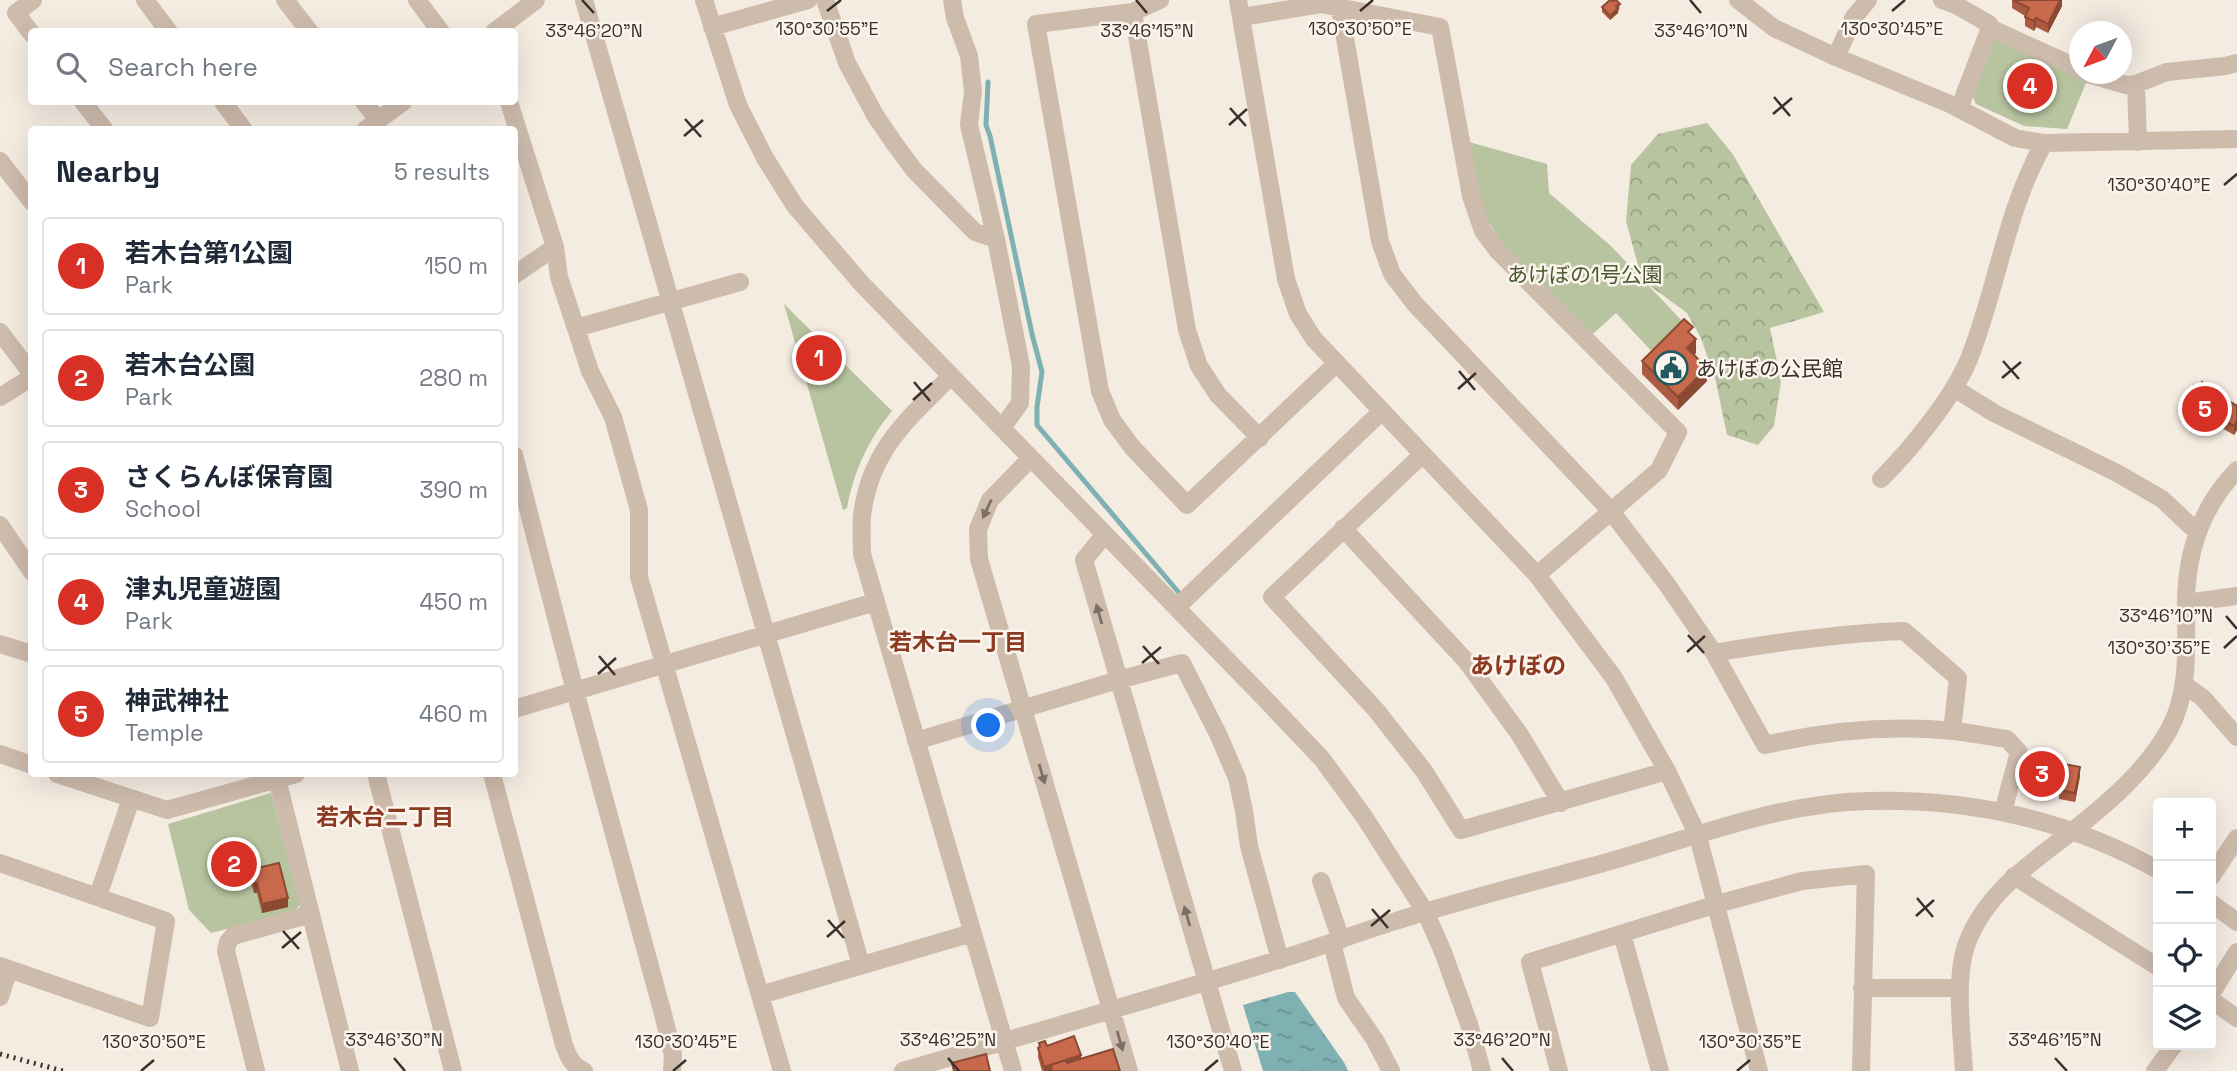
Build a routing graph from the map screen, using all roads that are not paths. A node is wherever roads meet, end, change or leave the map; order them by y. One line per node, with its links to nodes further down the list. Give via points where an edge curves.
1 (33, 0): 24 (street, via 16,13)
2 (145, 0): 19 (street)
3 (285, 0): 20 (street)
4 (417, 0): 21 (street)
5 (536, 0): 22 (street)
6 (584, 0): 50 (street)
7 (704, 0): 18 (street)
8 (808, 0): 18 (street)
9 (825, 0): 46 (street, via 847,63 894,144 975,232)
10 (952, 0): 46 (street, via 969,55 969,125)
11 (1160, 0): 17 (street)
12 (1868, 0): 25 (street, via 1854,17)
13 (1942, 0): 23 (street)
14 (1747, 3): 25 (street, via 1774,28)
15 (1240, 9): 16 (street, via 1321,4); 53 (street, via 1286,279 1298,314 1314,340)
16 (1340, 9): 67 (street, via 1380,241 1392,274); 67 (street, via 1440,27 1471,197 1483,231 1678,432 1659,470)
17 (1133, 12): 61 (street, via 1186,330 1199,366 1218,395); 61 (street, via 1036,24 1100,391 1112,420 1132,447 1187,505)
18 (712, 27): 54 (street, via 738,105 795,206)
19 (166, 28)
20 (307, 28)
21 (438, 28)
22 (499, 28)
23 (1990, 28): 27 (street); 35 (street)
24 (28, 29)
25 (1836, 57): 35 (street)
26 (2237, 63): 29 (street, via 2167,72)
27 (2069, 64)
28 (2123, 84): 29 (street)
29 (2136, 84): 41 (street)
30 (85, 105): 37 (street)
31 (225, 105): 38 (street)
32 (364, 105): 36 (street)
33 (398, 105): 36 (street)
34 (510, 105): 39 (street)
35 (1959, 109): 42 (street, via 2015,138)
36 (372, 125)
37 (102, 126)
38 (241, 126)
39 (514, 126)
40 (2237, 139): 41 (street)
41 (2138, 142): 42 (street)
42 (2044, 144): 57 (street, via 2030,169 1968,360)
43 (518, 147): 47 (street)
44 (0, 161): 45 (street)
45 (28, 197)
46 (996, 239): 60 (street, via 1021,366 1020,403)
47 (555, 247): 48 (street); 51 (street, via 559,277)
48 (518, 272)
49 (740, 282): 50 (street)
50 (671, 301): 51 (street); 78 (street)
51 (576, 328): 82 (street, via 590,371 613,417 639,510 639,578)
52 (0, 332): 55 (street)
53 (1337, 363): 59 (street); 61 (street)
54 (951, 376): 60 (street); 75 (street, via 888,442 867,492 862,554)
55 (28, 378)
56 (28, 382): 58 (street)
57 (1954, 388): 66 (street, via 1906,454); 70 (street, via 2151,492)
58 (0, 397)
59 (1382, 411): 62 (street); 77 (street)
60 (1002, 428): 63 (street)
61 (1260, 438)
62 (1423, 454): 69 (street); 73 (street)
63 (1031, 458): 71 (street); 87 (street, one-way to 87, via 990,500 978,529 979,559)
64 (518, 470): 85 (street)
65 (2237, 470): 70 (street, via 2211,502)
66 (1881, 479)
67 (1610, 510): 73 (street); 81 (street)
68 (0, 525): 72 (street)
69 (1343, 528): 101 (street, via 1467,662 1520,735); 101 (street, via 1272,597 1376,710 1424,771 1461,830)
70 (2197, 532): 76 (street)
71 (1105, 534): 77 (street); 83 (street, one-way to 71, via 1084,560)
72 (28, 566)
73 (1537, 575): 93 (street, via 1615,678)
74 (2237, 596): 76 (street)
75 (875, 602): 78 (street); 90 (street)
76 (2186, 603): 84 (street)
77 (1177, 607): 114 (street, via 1322,759)
78 (765, 634): 82 (street); 123 (street)
79 (0, 644): 80 (street)
80 (28, 653)
81 (1714, 653): 88 (street, via 1765,745 1863,729); 88 (street, via 1802,638 1904,631 1958,678)
82 (664, 664): 85 (street); 129 (street)
83 (1118, 680): 87 (street); 121 (street, via 1182,663 1237,778 1249,846); 125 (street, one-way to 83)
84 (2185, 685): 89 (street, via 2203,698); 103 (street, via 2161,745)
85 (575, 691): 86 (street); 140 (street, via 663,1014)
86 (518, 708)
87 (1023, 708): 90 (street); 132 (street, one-way to 132)
88 (1952, 731): 102 (street, via 2007,739 2019,752)
89 (2237, 737)
90 (916, 741): 117 (street)
91 (0, 754): 92 (street)
92 (28, 764)
93 (1667, 771): 101 (street); 104 (street)
94 (66, 777): 100 (street)
95 (285, 777): 98 (street)
96 (377, 777): 138 (street)
97 (493, 777): 139 (street, via 564,1045 569,1059)
98 (277, 779): 99 (street); 115 (street)
99 (241, 780): 100 (street, via 167,810)
100 (131, 799): 111 (street)
101 (1561, 803)
102 (2003, 812): 103 (street); 104 (street, via 1914,800 1866,800 1806,807)
103 (2072, 831): 107 (street); 109 (street)
104 (1698, 836): 112 (street); 114 (street)
105 (2237, 838): 108 (street)
106 (0, 863): 111 (street)
107 (2153, 867)
108 (2216, 870)
109 (2014, 876): 122 (street); 128 (street, via 1975,925 1964,951)
110 (1321, 881): 119 (street)
111 (98, 897): 124 (street, via 166,921 150,1018)
112 (1717, 904): 118 (street); 127 (street, via 1802,881 1866,874); 150 (street)
113 (2216, 906): 116 (street)
114 (1426, 913): 119 (street); 147 (street)
115 (311, 915): 136 (street, via 233,936 228,942 226,951); 137 (street)
116 (2237, 922)
117 (972, 933): 123 (street); 134 (street)
118 (1622, 934): 148 (street, via 1530,962); 149 (street)
119 (1336, 941): 121 (street); 146 (street, via 1346,998)
120 (2237, 952): 126 (street)
121 (1280, 960): 125 (street)
122 (2153, 964)
123 (861, 965): 129 (street)
124 (4, 967): 130 (street)
125 (1206, 981): 132 (street); 145 (street)
126 (2215, 987)
127 (1862, 988): 128 (street); 151 (street)
128 (1960, 988): 152 (street)
129 (760, 995): 141 (street)
130 (0, 997)
131 (2216, 1003): 133 (street)
132 (1111, 1010): 134 (street); 144 (street, one-way to 144)
133 (2237, 1018)
134 (1004, 1042): 142 (street); 143 (street)
135 (2170, 1050): 153 (street)
136 (256, 1071)
137 (350, 1071)
138 (453, 1071)
139 (584, 1071)
140 (672, 1071)
141 (782, 1071)
142 (903, 1071)
143 (1013, 1071)
144 (1129, 1071)
145 (1233, 1071)
146 (1391, 1071)
147 (1482, 1071)
148 (1559, 1071)
149 (1660, 1071)
150 (1759, 1071)
151 (1861, 1071)
152 (1964, 1071)
153 (2155, 1071)

